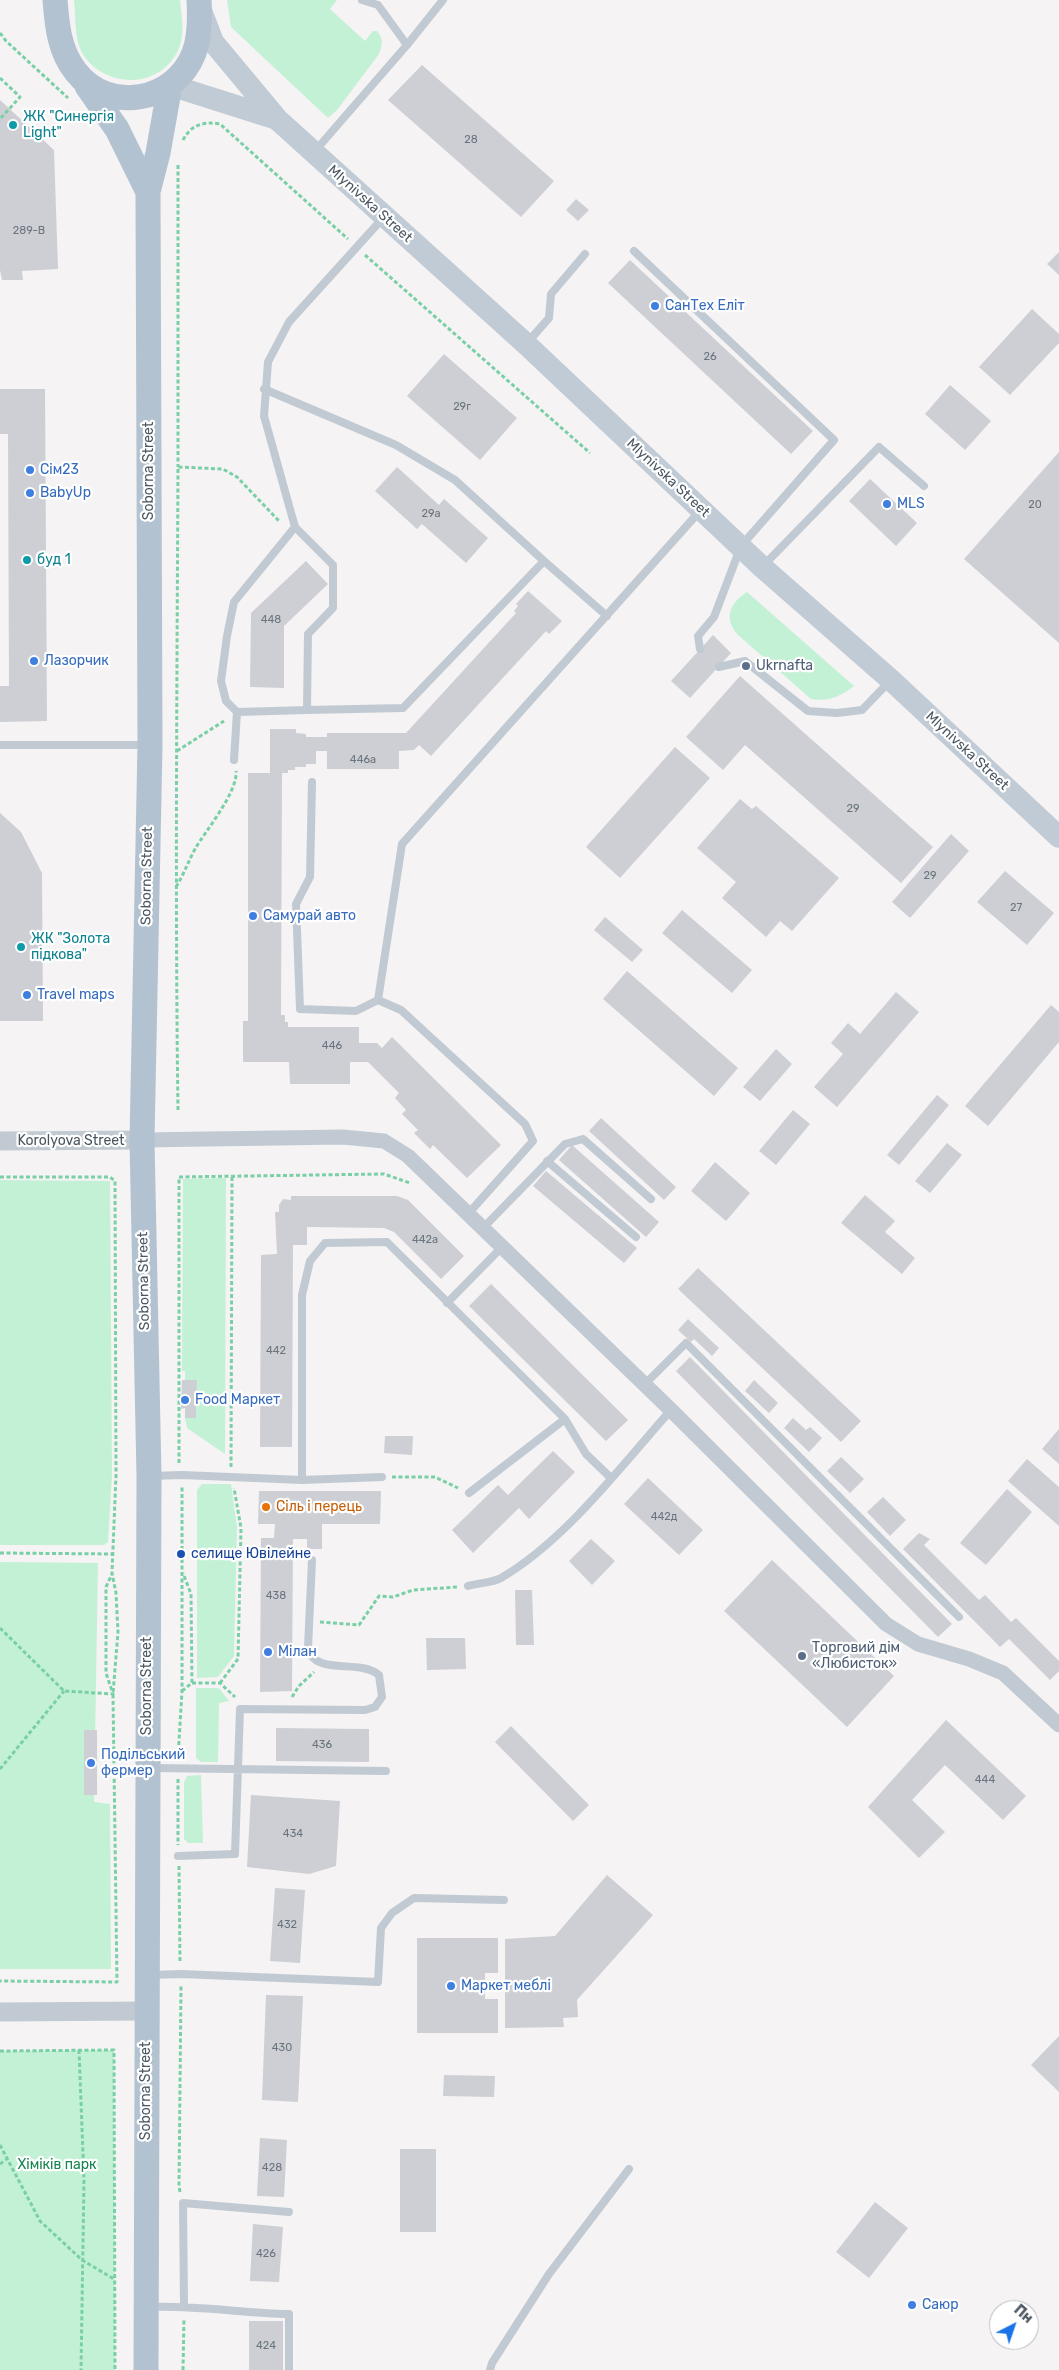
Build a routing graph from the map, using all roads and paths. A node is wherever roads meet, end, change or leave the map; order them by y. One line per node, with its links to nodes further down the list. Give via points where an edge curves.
1 (55, 0): 7 (main road, via 58,32)
2 (362, 0): 6 (lane, via 378,5)
3 (444, 0): 6 (lane)
4 (200, 4): 9 (main road, via 198,38 193,54 186,68); 12 (main road, Mlynivska Street, via 213,42)
5 (0, 33): 10 (path)
6 (407, 45): 14 (lane)
7 (76, 72): 9 (main road, via 94,88 116,98 137,99); 16 (main road, Soborna Street, via 117,129)
8 (0, 78): 11 (path, via 20,97)
9 (170, 85): 12 (main road, Mlynivska Street); 16 (main road, Soborna Street)
10 (71, 101)
11 (0, 119)
12 (278, 120): 14 (main road, Mlynivska Street)
13 (182, 142): 18 (path, via 187,132 198,125 208,122 220,124)
14 (314, 152): 17 (main road, Mlynivska Street)
15 (178, 164): 24 (path)
16 (148, 192): 38 (main road, Soborna Street)
17 (384, 217): 18 (lane); 21 (main road, Mlynivska Street)
18 (356, 247): 22 (lane, via 290,322 268,362); 23 (path)
19 (634, 252): 28 (lane, via 834,440)
20 (584, 254): 21 (lane, via 551,294 549,318)
21 (526, 344): 26 (main road, Mlynivska Street)
22 (264, 390): 27 (lane, via 264,416); 29 (lane, via 396,445 455,480)
23 (590, 453)
24 (178, 467): 27 (path, via 223,469 237,478 281,523); 39 (path)
25 (924, 486): 30 (lane, via 879,448)
26 (701, 509): 28 (main road, Mlynivska Street); 31 (lane)
27 (295, 527): 35 (lane, via 334,565 333,608 308,634); 36 (lane, via 234,602 221,681 226,701)
28 (741, 546): 30 (main road, Mlynivska Street); 32 (lane, via 714,617 698,636)
29 (544, 561): 31 (lane); 35 (lane, via 403,708)
30 (762, 567): 34 (main road, Mlynivska Street)
31 (607, 616): 44 (lane, via 402,844)
32 (700, 649)
33 (718, 667): 34 (lane, via 744,661 808,711 837,713 862,710)
34 (891, 680): 42 (main road, Mlynivska Street)
35 (307, 710): 36 (lane)
36 (237, 712): 39 (path); 40 (lane)
37 (0, 745): 38 (lane)
38 (150, 745): 46 (main road, Soborna Street)
39 (177, 751): 43 (path)
40 (234, 760): 43 (path, via 236,776 227,798)
41 (312, 782): 44 (lane, via 310,877 296,904 300,1009 356,1011)
42 (1059, 837)
43 (175, 887): 45 (path)
44 (378, 1000): 53 (lane, via 401,1010 525,1124 533,1141)
45 (178, 1110)
46 (142, 1140): 47 (street, Korolyova Street); 53 (street, via 343,1137 384,1141 408,1156); 62 (main road, Soborna Street)
47 (0, 1141)
48 (547, 1161): 52 (lane, via 565,1144 583,1139); 54 (lane); 55 (lane)
49 (232, 1175): 51 (path, via 384,1174 406,1180); 61 (path, via 179,1177 178,1455); 64 (path)
50 (0, 1177): 69 (path, via 110,1177 115,1181 116,1475)
51 (414, 1186)
52 (651, 1199)
53 (468, 1214): 54 (street)
54 (483, 1228): 56 (street)
55 (636, 1237)
56 (502, 1247): 57 (lane); 58 (street)
57 (447, 1303): 60 (lane); 66 (lane, via 387,1242 326,1243 310,1261 302,1294)
58 (645, 1384): 59 (street); 74 (lane, via 686,1344)
59 (671, 1410): 65 (lane); 85 (street, via 886,1624 918,1644 1003,1673)
60 (565, 1419): 65 (lane, via 586,1454); 67 (lane)
61 (182, 1475): 62 (lane); 64 (lane); 71 (path)
62 (149, 1476): 86 (main road, Soborna Street)
63 (382, 1477): 66 (lane); 67 (path, via 435,1477)
64 (233, 1478): 66 (lane); 79 (path, via 241,1528 238,1659)
65 (611, 1478): 73 (lane, via 549,1542 523,1562 499,1579)
66 (302, 1480)
67 (468, 1493)
68 (0, 1553): 69 (path)
69 (112, 1554): 72 (path)
70 (312, 1560): 75 (lane)
71 (182, 1570): 78 (path, via 191,1594); 81 (path)
72 (112, 1574): 82 (path, via 118,1632); 82 (path, via 106,1587 106,1673)
73 (468, 1586): 75 (path, via 414,1590 393,1597 378,1596 359,1625)
74 (958, 1617)
75 (309, 1621): 77 (lane, via 310,1655)
76 (0, 1628): 80 (path)
77 (322, 1664): 84 (path, via 299,1686); 88 (lane, via 371,1668 379,1674 382,1697 375,1707 365,1710 240,1709)
78 (192, 1683): 79 (path); 81 (path)
79 (220, 1683): 83 (path, via 232,1697)
80 (64, 1691): 82 (path); 89 (path)
81 (182, 1691): 87 (path)
82 (113, 1694): 95 (path, via 117,1982)
83 (242, 1697)
84 (290, 1700)
85 (1059, 1725)
86 (148, 1768): 87 (lane); 94 (main road, Soborna Street)
87 (178, 1768): 88 (lane); 91 (path)
88 (239, 1768): 90 (lane); 91 (lane, via 235,1854)
89 (0, 1769)
90 (386, 1771)
91 (178, 1856): 93 (path)
92 (504, 1900): 93 (lane, via 414,1898 392,1913 381,1928 378,1982)
93 (181, 1974): 94 (lane); 104 (path, via 179,2186)
94 (147, 1976): 96 (main road, Soborna Street)
95 (0, 1980)
96 (146, 2011): 97 (street); 109 (main road, Soborna Street)
97 (0, 2012)
98 (80, 2050): 99 (path); 106 (path, via 84,2180); 107 (path, via 114,2050)
99 (0, 2051)
100 (0, 2145): 101 (path)
101 (8, 2158): 102 (path); 106 (path, via 40,2222)
102 (0, 2164)
103 (629, 2169): 115 (lane, via 549,2274)
104 (183, 2203): 105 (lane); 108 (lane)
105 (289, 2212)
106 (82, 2260): 107 (path); 110 (path)
107 (114, 2279): 111 (path)
108 (184, 2305): 109 (lane); 113 (path); 114 (lane, via 289,2314)
109 (146, 2307): 112 (main road, Soborna Street)
110 (81, 2370)
111 (115, 2370)
112 (146, 2370)
113 (184, 2370)
114 (290, 2370)
115 (490, 2370)

